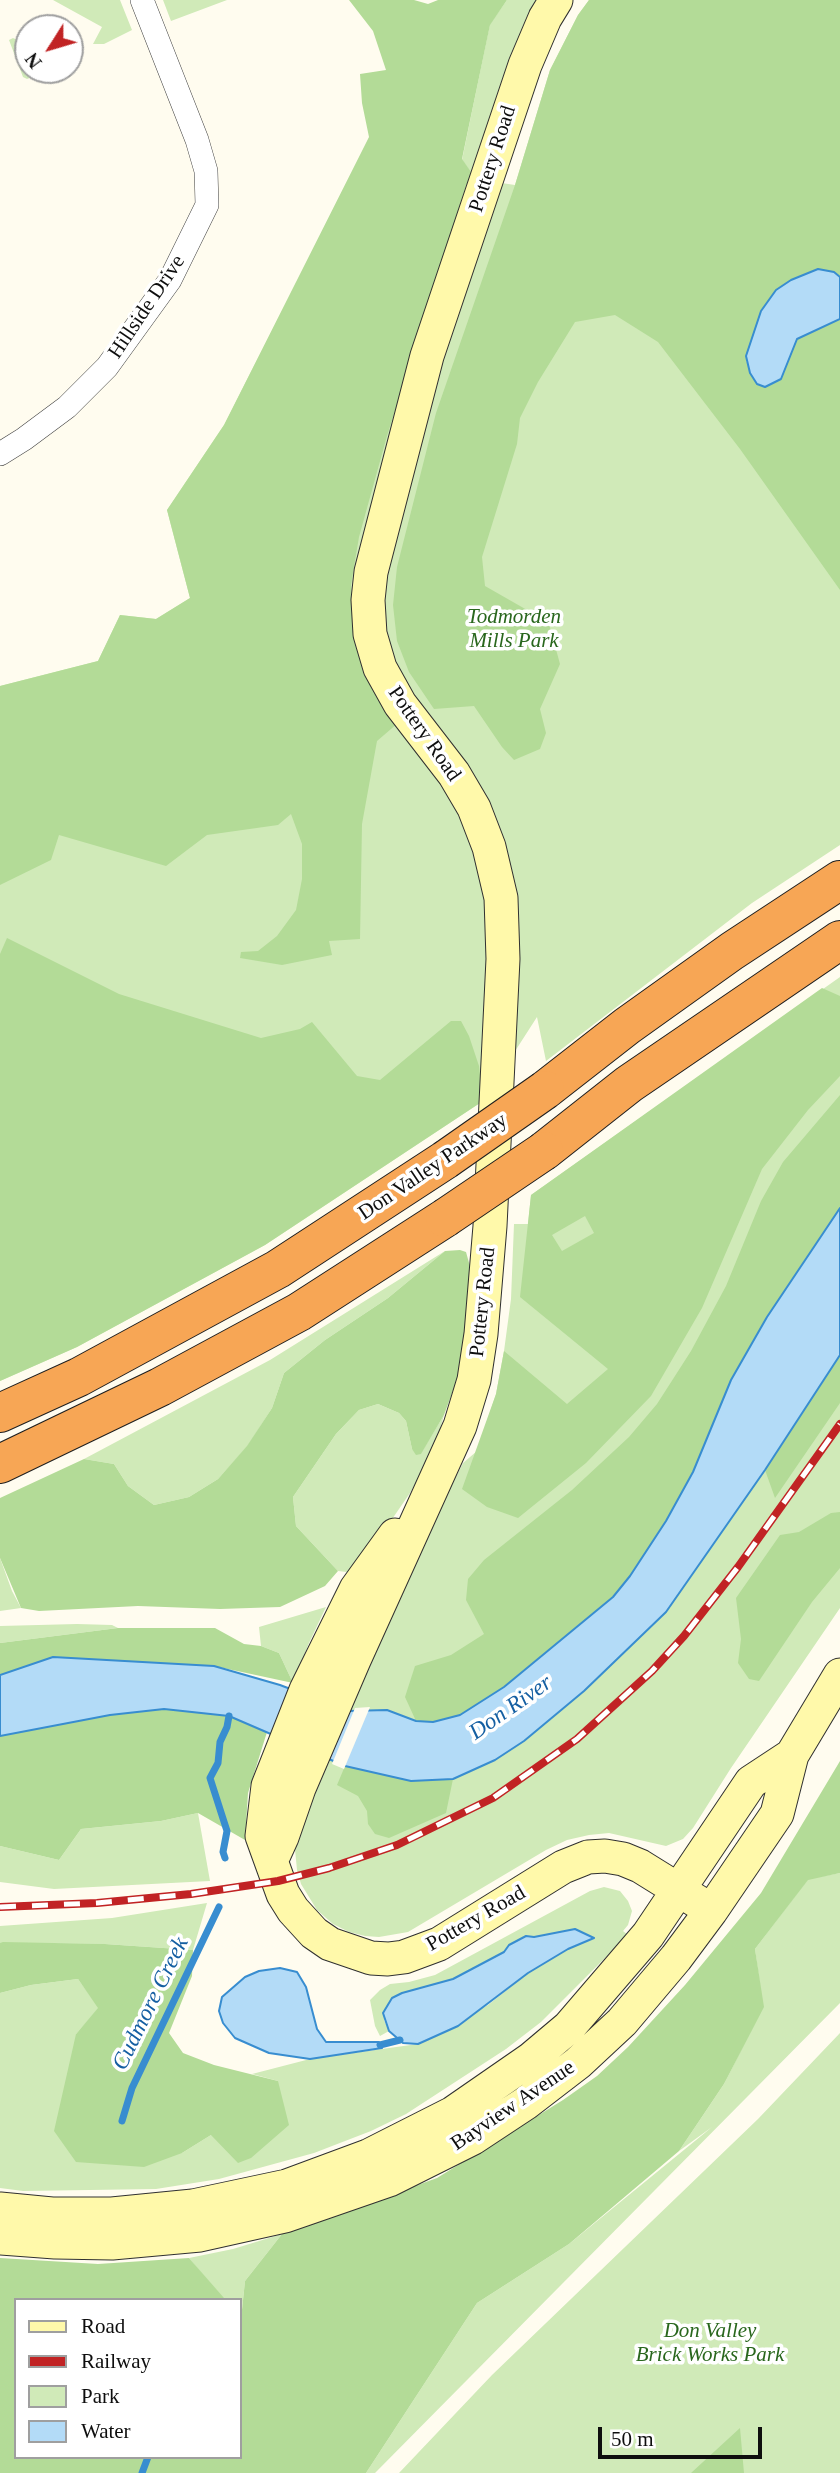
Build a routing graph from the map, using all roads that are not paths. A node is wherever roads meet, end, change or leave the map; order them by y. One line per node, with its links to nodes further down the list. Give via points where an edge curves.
1 (142, 0): 3 (street, Hillside Drive, via 197,140 206,171 207,205 170,280 107,367 67,407)
2 (556, 0): 10 (street, Pottery Road, via 525,65 427,356 368,600 372,642 387,684 454,774 482,827 498,876 503,922 490,1226 474,1380 460,1426 432,1485 356,1589 322,1695 285,1781 282,1837 272,1859 283,1894 307,1926 330,1944 371,1958 404,1957 439,1944 563,1867 588,1857 623,1859)
3 (0, 454)
4 (840, 880): 6 (highway, Don Valley Parkway, bridge, via 711,966 445,1160 278,1269 79,1377)
5 (840, 940): 7 (highway, bridge, via 629,1084 544,1151 299,1312 160,1387)
6 (0, 1413)
7 (0, 1464)
8 (840, 1675): 9 (street, Bayview Avenue)
9 (792, 1755): 10 (street, Bayview Avenue, via 751,1782); 11 (street, Bayview Avenue, via 776,1814)
10 (678, 1890): 11 (street, Pottery Road); 12 (street, Bayview Avenue, via 648,1935 569,2027 453,2113 368,2156 287,2186 193,2206 112,2214)
11 (711, 1910): 13 (street, Bayview Avenue, via 622,2022 579,2063 472,2138 389,2180 285,2216 200,2235 112,2243)
12 (0, 2209)
13 (0, 2238)

